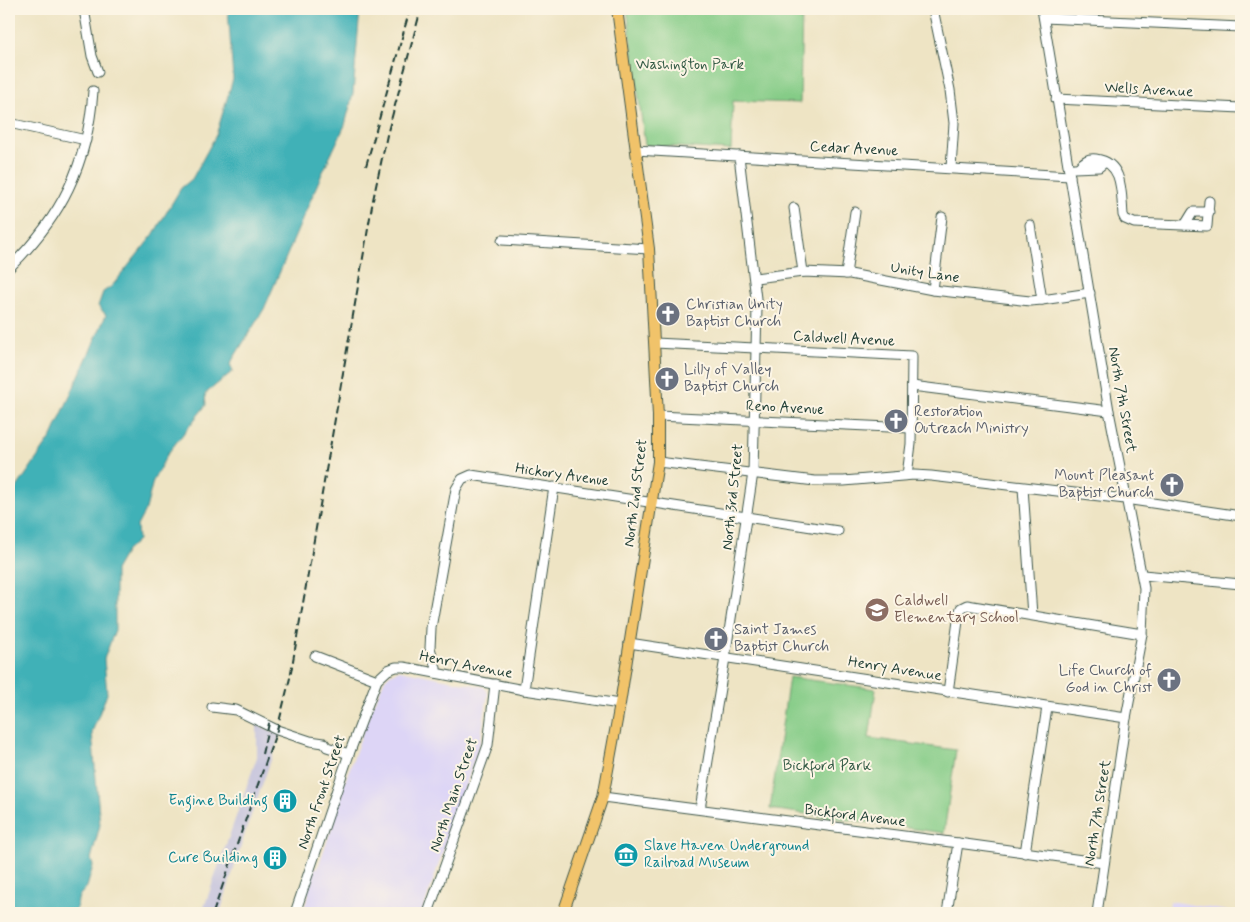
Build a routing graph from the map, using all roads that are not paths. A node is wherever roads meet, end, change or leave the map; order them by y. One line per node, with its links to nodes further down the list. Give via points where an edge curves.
1 (84, 9): 6 (street)
2 (617, 9): 12 (main road, North 2nd Street)
3 (933, 9): 14 (street, via 954,123)
4 (1043, 13): 5 (street); 8 (street, North 7th Street)
5 (1241, 27)
6 (98, 72)
7 (93, 91): 11 (street)
8 (1056, 99): 9 (street, Wells Avenue); 15 (street, North 7th Street)
9 (1241, 108)
10 (9, 123): 11 (street)
11 (86, 140): 25 (street, via 72,183 60,206 30,248)
12 (636, 150): 13 (street, Cedar Avenue); 24 (main road, North 2nd Street)
13 (739, 156): 14 (street, Cedar Avenue); 28 (street, North 3rd Street)
14 (951, 168): 15 (street, Cedar Avenue)
15 (1069, 173): 22 (street, Cedar Avenue, via 1079,167 1099,167 1104,162 1113,166 1118,174 1125,218 1134,223); 30 (street, North 7th Street)
16 (1209, 201): 19 (street)
17 (794, 208): 26 (street)
18 (855, 212): 27 (street)
19 (1208, 212): 22 (street, via 1193,212); 22 (street, via 1207,226)
20 (942, 217): 29 (street)
21 (1030, 225): 31 (street)
22 (1185, 225)
23 (502, 240): 24 (street)
24 (649, 249): 32 (main road, North 2nd Street)
25 (9, 268)
26 (803, 272): 27 (street, Unity Lane); 28 (street, Unity Lane)
27 (846, 274): 29 (street, Unity Lane)
28 (755, 278): 33 (street, North 3rd Street)
29 (933, 290): 31 (street, Unity Lane)
30 (1090, 293): 31 (street, Unity Lane); 35 (street, North 7th Street)
31 (1042, 300)
32 (655, 343): 33 (street, Caldwell Avenue); 36 (main road, North 2nd Street)
33 (756, 347): 34 (street, Caldwell Avenue, via 912,356); 37 (street, North 3rd Street)
34 (912, 386): 35 (street); 38 (street)
35 (1109, 411): 44 (street, North 7th Street)
36 (658, 416): 37 (street, Reno Avenue); 39 (main road, North 2nd Street)
37 (753, 421): 38 (street, Reno Avenue); 40 (street, North 3rd Street)
38 (910, 428): 41 (street)
39 (658, 462): 40 (street); 45 (main road, North 2nd Street)
40 (753, 473): 41 (street, via 815,481); 46 (street, North 3rd Street)
41 (907, 475): 43 (street)
42 (554, 487): 45 (street, Hickory Avenue); 56 (street, Hickory Avenue, via 471,475 462,479 456,489 431,628 430,648); 59 (street)
43 (1023, 488): 44 (street); 51 (street)
44 (1126, 499): 47 (street); 49 (street, North 7th Street)
45 (652, 502): 46 (street, Hickory Avenue); 53 (main road, North 2nd Street)
46 (747, 516): 48 (street, Hickory Avenue); 55 (street, North 3rd Street)
47 (1241, 516)
48 (838, 530)
49 (1143, 575): 50 (street); 52 (street, North 7th Street)
50 (1241, 584)
51 (1032, 615): 52 (street); 60 (street, via 968,605 962,608)
52 (1142, 634): 64 (street, North 7th Street)
53 (629, 643): 55 (street, Henry Avenue); 61 (main road, North 2nd Street)
54 (315, 656): 57 (street)
55 (725, 658): 60 (street, Henry Avenue); 67 (street, North 3rd Street)
56 (436, 673): 57 (street, Henry Avenue, via 396,667 383,673); 58 (street, Henry Avenue)
57 (378, 680): 65 (street, North Front Street)
58 (495, 684): 59 (street, Henry Avenue); 72 (street, North Main Street, via 488,744)
59 (524, 690): 61 (street, Henry Avenue)
60 (948, 692): 63 (street, Henry Avenue)
61 (620, 704): 66 (main road, North 2nd Street)
62 (212, 707): 65 (street, via 236,710 277,730 324,743)
63 (1047, 707): 64 (street, Henry Avenue); 69 (street)
64 (1126, 718): 70 (street, North 7th Street)
65 (349, 754): 71 (street, North Front Street)
66 (603, 797): 67 (street, Bickford Avenue); 73 (main road, North 2nd Street)
67 (700, 809): 68 (street, Bickford Avenue)
68 (958, 843): 69 (street, Bickford Avenue); 74 (street)
69 (1025, 853): 70 (street, Bickford Avenue)
70 (1104, 863): 75 (street, North 7th Street)
71 (295, 913)
72 (428, 913)
73 (563, 913)
74 (947, 913)
75 (1097, 913)

